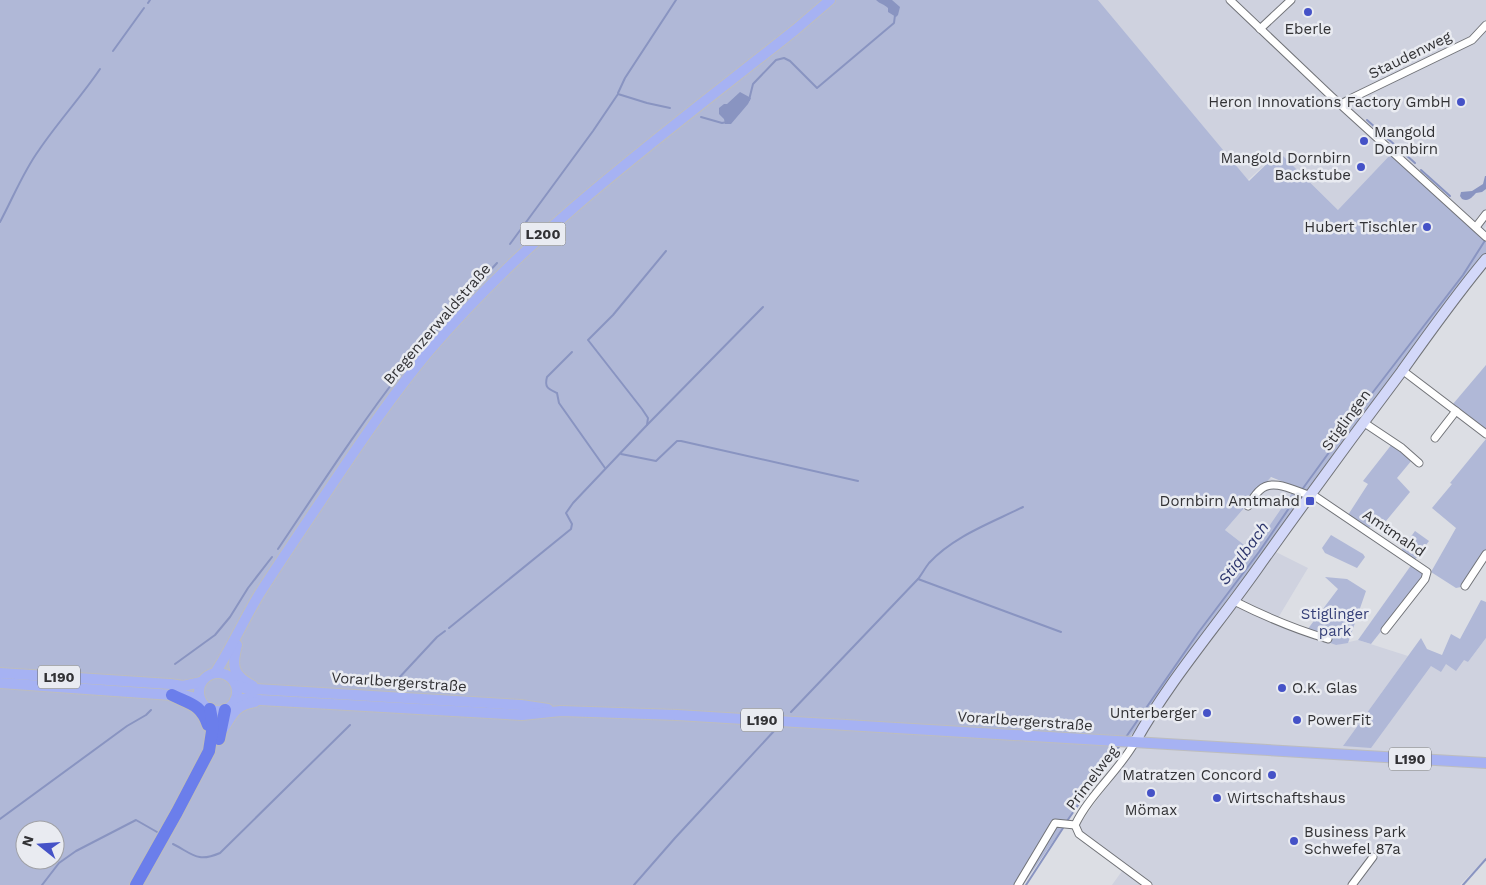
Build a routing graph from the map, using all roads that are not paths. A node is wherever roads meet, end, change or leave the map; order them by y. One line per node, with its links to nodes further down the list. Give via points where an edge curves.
1 (830, 0): 23 (main road, Bregenzerwaldstraße / L200, via 558,220 469,306 389,402 259,594)
2 (1230, 0): 5 (street)
3 (1291, 0): 5 (street)
4 (1486, 25): 6 (street, Staudenweg, via 1472,40)
5 (1260, 29): 6 (street)
6 (1341, 104): 8 (street)
7 (1486, 214): 8 (street)
8 (1476, 227): 9 (street)
9 (1485, 236)
10 (1484, 266): 11 (main road, Stiglingen, via 1445,310)
11 (1402, 370): 12 (street); 13 (main road, Stiglingen)
12 (1456, 411): 14 (street); 15 (street)
13 (1363, 422): 16 (street); 17 (main road, Stiglingen)
14 (1486, 434)
15 (1435, 438)
16 (1420, 463)
17 (1307, 495): 18 (street, via 1278,485 1266,486); 21 (main road, Stiglingen); 22 (street, Amtmahd, via 1316,497 1427,572)
18 (1248, 506)
19 (1486, 554): 20 (street)
20 (1465, 586)
21 (1234, 601): 24 (street, via 1298,630); 42 (main road, Stiglingen)
22 (1385, 630)
23 (238, 632): 25 (main road, Bregenzerwaldstraße / L200); 32 (main road, via 231,637 212,666); 33 (main road, via 234,668 240,678)
24 (1328, 639)
25 (229, 652): 27 (main road, Bregenzerwaldstraße / L200); 28 (main road, Bregenzerwaldstraße / L200, via 227,668)
26 (0, 673): 29 (main road, L190)
27 (215, 673): 28 (main road, Vorarlbergerstraße / L190, via 223,673); 30 (main road, L190)
28 (233, 681): 33 (main road, Vorarlbergerstraße / L190, via 247,689); 36 (main road)
29 (134, 682): 32 (main road, L190); 34 (main road, L190, via 126,686 109,686)
30 (201, 682): 32 (main road, L190); 35 (main road)
31 (0, 683): 34 (main road, L190)
32 (171, 689): 34 (main road, L190); 35 (main road, L190); 43 (highway, via 201,711 209,729)
33 (256, 689): 40 (main road, Vorarlbergerstraße / L190, via 521,704)
34 (104, 690)
35 (200, 699): 38 (main road)
36 (236, 700): 37 (main road, Vorarlbergerstraße / L190); 39 (main road)
37 (260, 700): 40 (main road, Vorarlbergerstraße / L190, via 522,715); 41 (main road, via 235,710)
38 (210, 709): 39 (main road); 43 (highway, via 213,725)
39 (225, 710): 41 (highway)
40 (561, 711): 42 (main road, Vorarlbergerstraße / L190, via 677,714)
41 (220, 733): 48 (highway, via 203,777)
42 (1132, 742): 44 (main road, Vorarlbergerstraße / L190); 45 (street, Primelweg)
43 (211, 745): 47 (highway)
44 (1486, 763)
45 (1073, 825): 49 (street, via 1055,823); 50 (street, Primelweg, via 1079,834)
46 (1373, 857): 51 (street)
47 (136, 885)
48 (143, 885)
49 (1018, 885)
50 (1148, 885)
51 (1352, 885)

